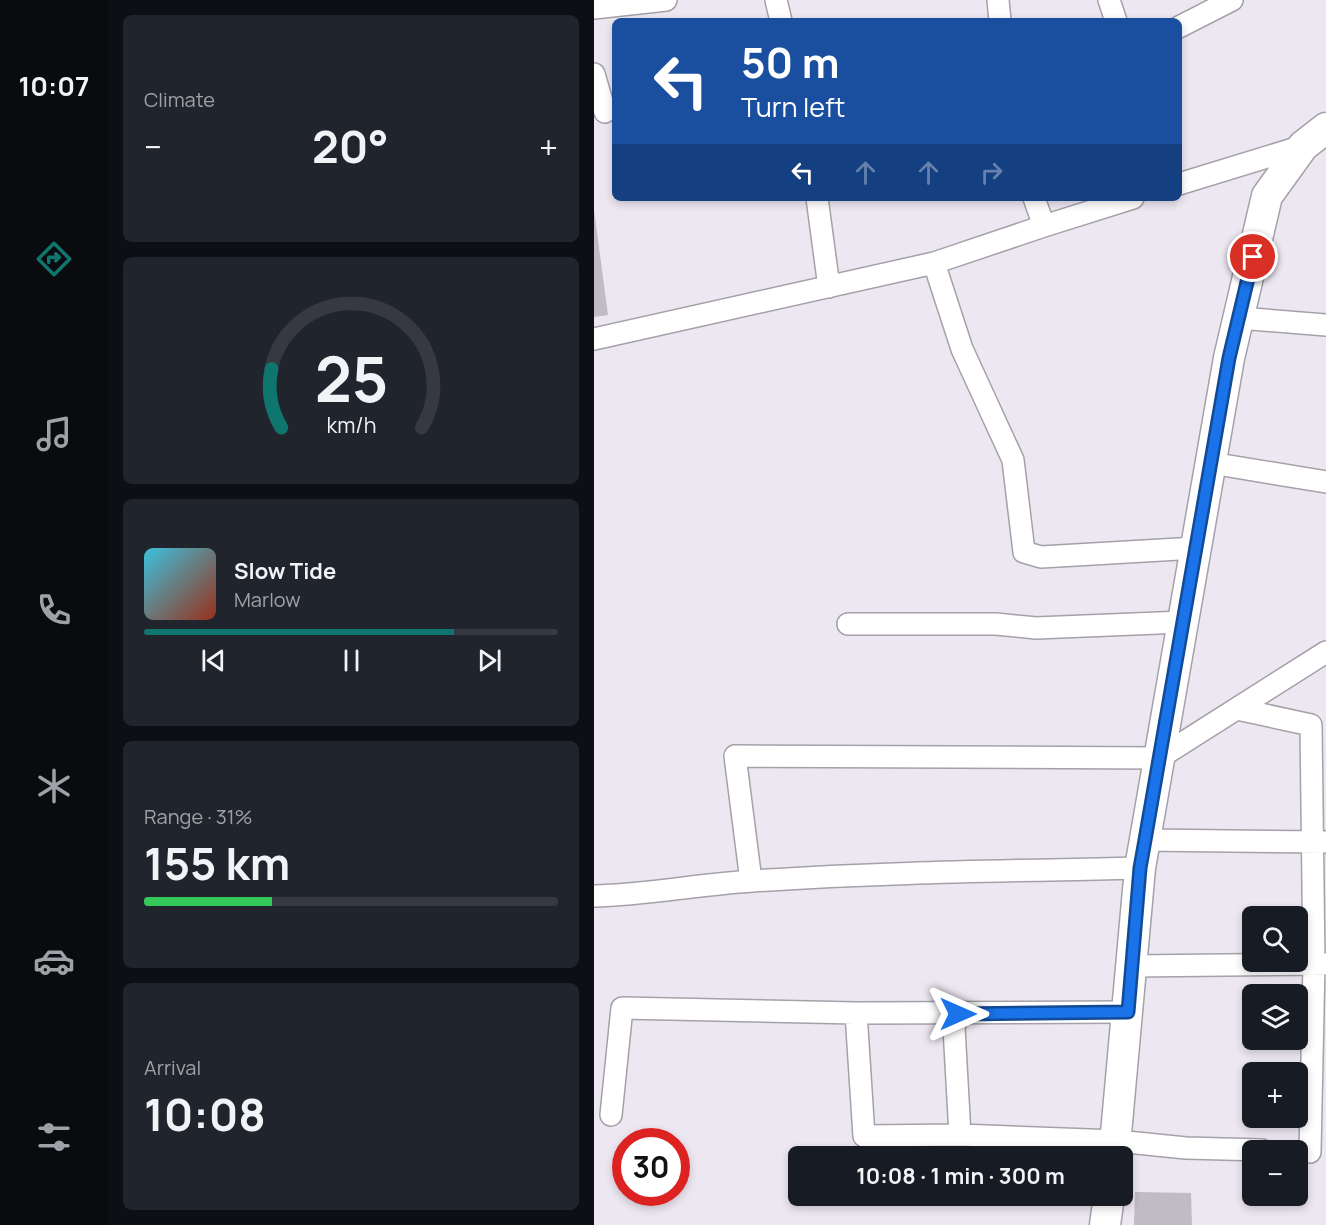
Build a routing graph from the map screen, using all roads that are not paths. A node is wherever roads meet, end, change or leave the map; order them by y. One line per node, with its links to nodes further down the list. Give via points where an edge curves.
1 (666, 0): 6 (street)
2 (776, 0): 7 (street)
3 (998, 0): 8 (street)
4 (1109, 0): 9 (street)
5 (1232, 0): 10 (street)
6 (594, 8)
7 (780, 18)
8 (1000, 18)
9 (1115, 18)
10 (1182, 25)
11 (594, 74): 12 (street)
12 (605, 113)
13 (1315, 137): 14 (street); 21 (main road, via 1267,196)
14 (1182, 183)
15 (817, 201): 20 (street)
16 (1035, 201): 18 (street)
17 (1123, 201): 18 (street)
18 (1044, 226): 19 (street)
19 (934, 263): 20 (street); 26 (street, via 962,349 1013,460 1024,552 1041,557)
20 (830, 287): 23 (street)
21 (1239, 318): 22 (street); 24 (main road)
22 (1326, 325)
23 (594, 339)
24 (1211, 464): 25 (street); 26 (main road)
25 (1326, 482)
26 (1196, 548): 27 (main road)
27 (1183, 622): 28 (street, via 1036,628 996,624); 31 (main road)
28 (848, 624)
29 (1326, 652): 30 (street)
30 (1237, 709): 31 (street); 32 (street, via 1311,725)
31 (1159, 758): 33 (main road); 34 (street, via 735,756)
32 (1319, 842): 33 (street); 36 (street)
33 (1142, 854): 34 (street, via 961,872); 37 (main road)
34 (751, 881): 35 (street)
35 (594, 896)
36 (1320, 964): 37 (street); 47 (street)
37 (1132, 966): 38 (main road)
38 (1128, 1012): 40 (street); 44 (main road)
39 (856, 1013): 40 (street); 41 (street, via 621,1008); 42 (street, via 864,1136)
40 (958, 1014): 42 (street, via 954,1028)
41 (610, 1115)
42 (960, 1135): 43 (street)
43 (1082, 1146)
44 (1115, 1146)
45 (1133, 1149): 46 (street)
46 (1242, 1149)
47 (1311, 1151)
48 (1108, 1206): 49 (main road)
49 (1105, 1225)

